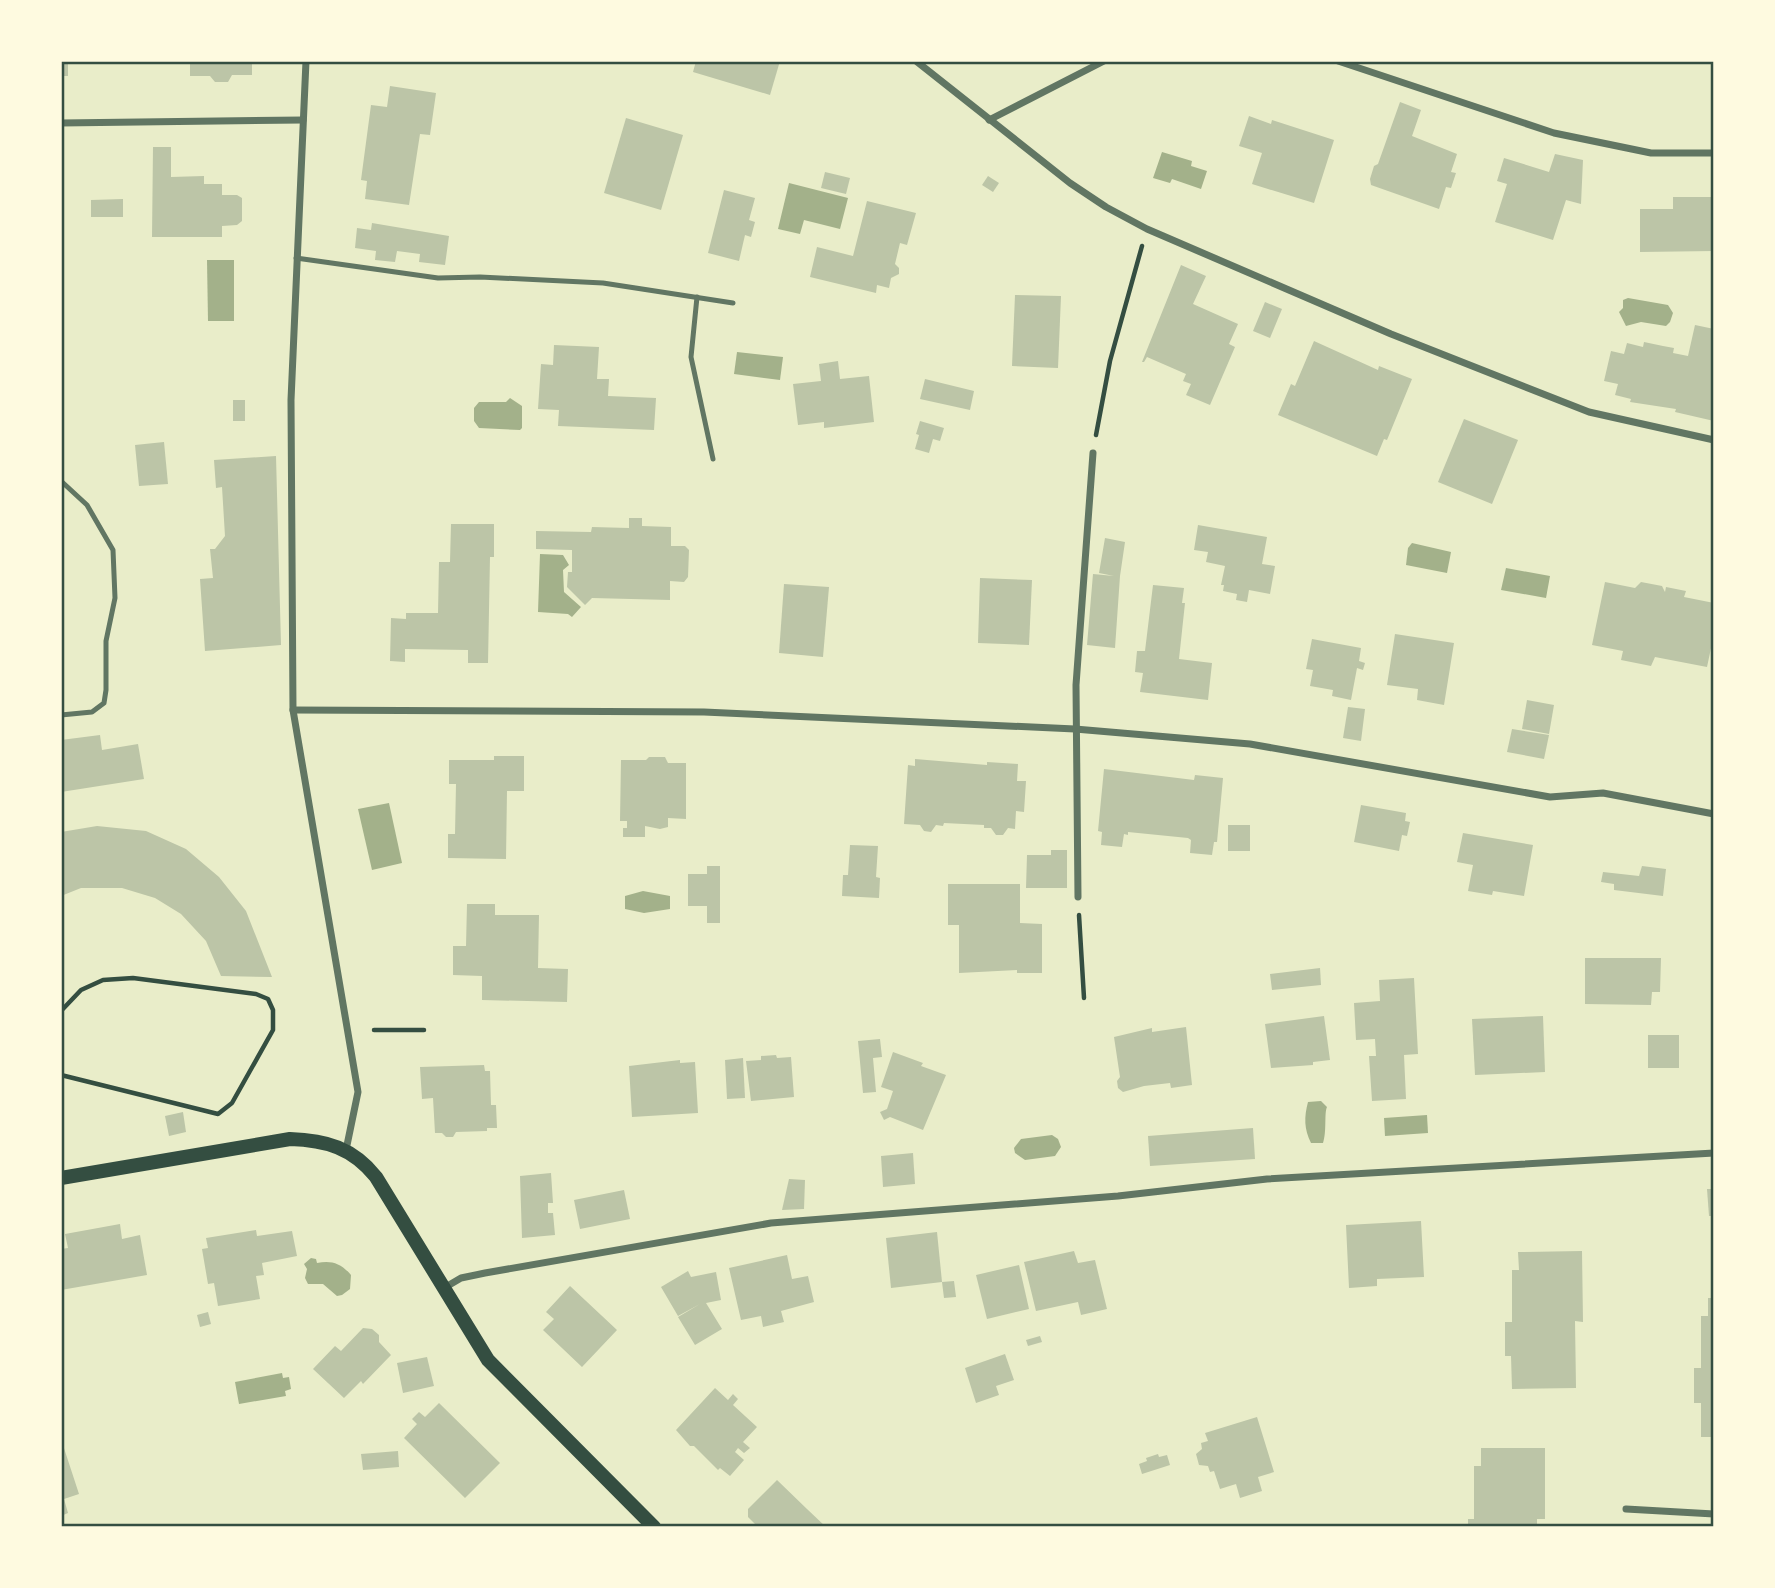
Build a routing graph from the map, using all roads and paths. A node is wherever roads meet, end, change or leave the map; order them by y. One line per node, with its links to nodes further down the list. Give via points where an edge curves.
1 (306, 61): 5 (street)
2 (916, 61): 6 (street)
3 (1104, 61): 6 (street)
4 (1338, 61): 8 (street, via 1554,133 1651,153)
5 (303, 120): 7 (street); 10 (street)
6 (989, 120): 9 (street, via 1070,183)
7 (61, 123)
8 (1714, 153)
9 (1147, 229): 13 (street, via 1391,334 1589,412); 14 (path, via 1110,361)
10 (296, 258): 11 (lane, via 438,278 603,283); 17 (street, via 291,400)
11 (697, 297): 12 (lane); 15 (lane, via 691,357)
12 (733, 303)
13 (1714, 440)
14 (1093, 453): 19 (street)
15 (713, 459)
16 (61, 481): 18 (lane, via 87,505 113,550 115,598 106,641 104,703 92,712)
17 (293, 710): 19 (street, via 704,712); 27 (street, via 358,1092)
18 (61, 715)
19 (1075, 729): 20 (street, via 1250,744 1550,797 1603,793); 21 (street)
20 (1714, 814)
21 (1078, 897): 22 (path)
22 (1084, 998)
23 (61, 1011): 26 (path, via 81,990 103,980 134,978 256,994 268,999 273,1010 273,1030 232,1103 218,1114)
24 (374, 1030): 25 (path)
25 (424, 1030)
26 (61, 1075)
27 (345, 1150): 29 (main road, via 315,1140 290,1139); 30 (main road, via 376,1177)
28 (1714, 1153): 30 (street, via 1267,1179 1118,1196 771,1223 485,1273 461,1278)
29 (61, 1178)
30 (444, 1288): 33 (main road, via 488,1360)
31 (1626, 1508): 32 (street)
32 (1714, 1514)
33 (654, 1527)

